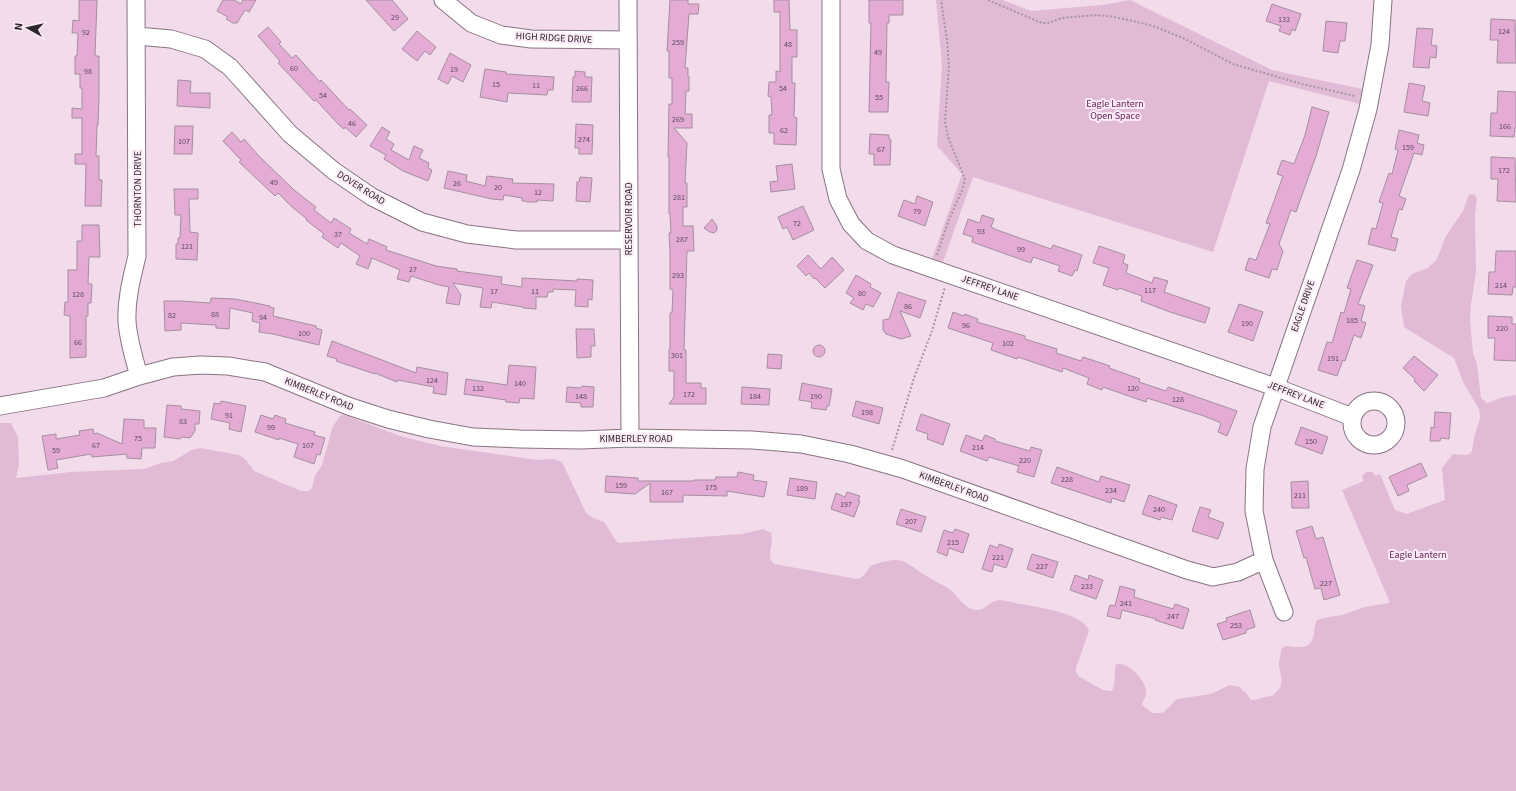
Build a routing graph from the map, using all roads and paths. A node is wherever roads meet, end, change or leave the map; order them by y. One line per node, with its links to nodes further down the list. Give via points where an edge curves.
1 (136, 0): 8 (street, THORNTON DRIVE)
2 (443, 0): 9 (street, HIGH RIDGE DRIVE, via 471,23 501,35 531,39)
3 (628, 0): 9 (street, RESERVOIR ROAD)
4 (831, 0): 12 (street, JEFFREY LANE, via 831,169 838,200 851,224 867,240 893,255)
5 (941, 0): 12 (path, via 949,66 945,122 948,137 965,179)
6 (988, 0): 10 (path, via 1042,23 1062,18 1091,16 1114,17 1153,26 1183,38 1233,64)
7 (1383, 0): 10 (street, EAGLE DRIVE, via 1380,45)
8 (137, 36): 11 (street, DOVER ROAD, via 171,38 205,49 230,67 290,134 334,171 372,197 422,222 467,234 516,240); 14 (street, THORNTON DRIVE, via 137,256 130,285 127,321)
9 (628, 40): 11 (street, RESERVOIR ROAD)
10 (1370, 100): 15 (street, EAGLE DRIVE, via 1351,170)
11 (629, 240): 18 (street, RESERVOIR ROAD)
12 (932, 268): 13 (street, JEFFREY LANE)
13 (949, 274): 15 (street, JEFFREY LANE); 19 (path)
14 (139, 376): 16 (street, KIMBERLEY ROAD, via 104,388); 18 (street, KIMBERLEY ROAD, via 173,367 228,366 265,372 348,406 388,419 473,437 580,440)
15 (1275, 387): 17 (street, JEFFREY LANE); 20 (street, EAGLE DRIVE, via 1262,427 1255,469 1254,511)
16 (0, 406)
17 (1352, 416)
18 (630, 438): 19 (street, KIMBERLEY ROAD, via 752,440 801,444)
19 (888, 465): 20 (street, KIMBERLEY ROAD, via 1187,570 1213,576 1238,572)
20 (1264, 560): 21 (street, EAGLE DRIVE)
21 (1284, 612)

